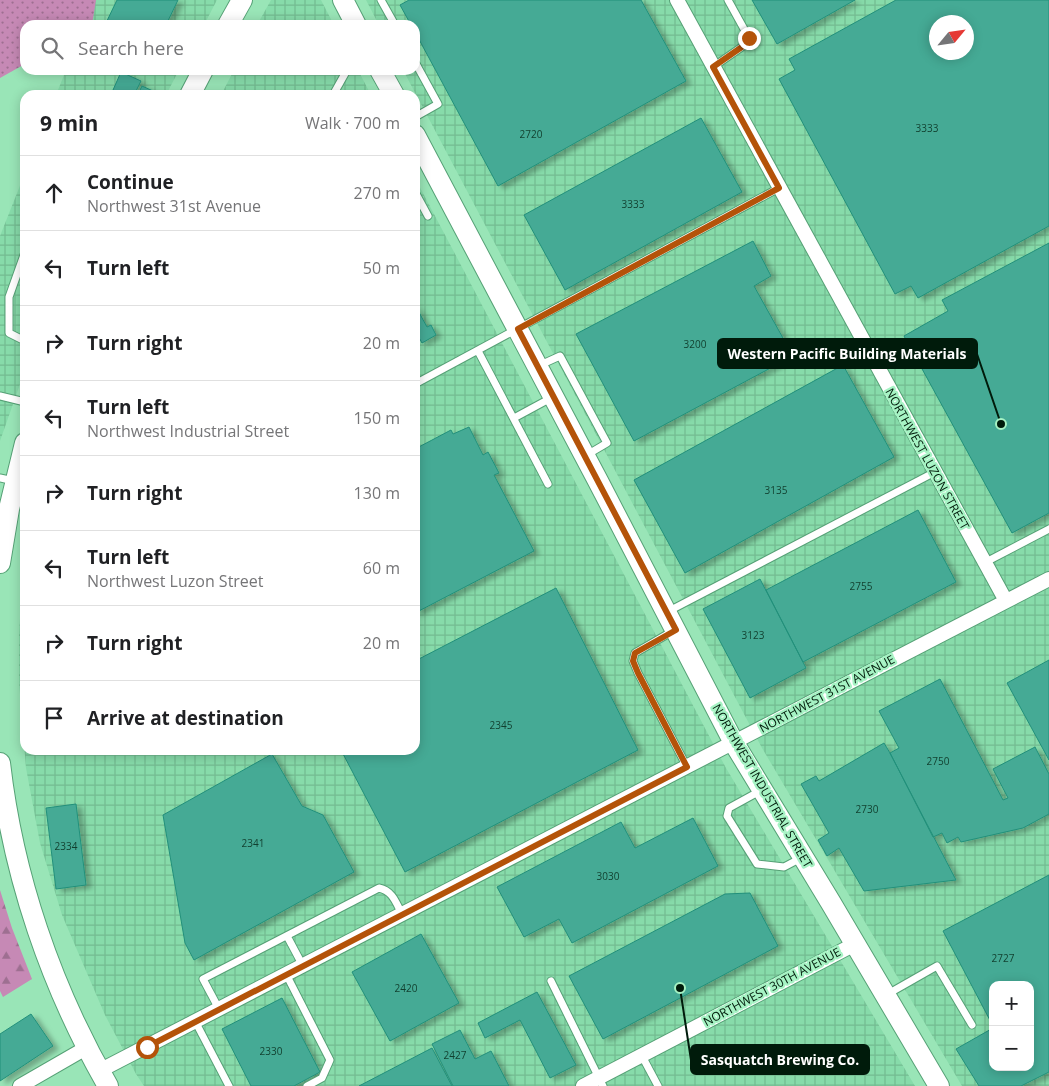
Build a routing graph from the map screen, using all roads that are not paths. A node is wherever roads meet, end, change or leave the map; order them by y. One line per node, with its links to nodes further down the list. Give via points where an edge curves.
1 (242, 0): 6 (street)
2 (343, 0): 7 (street)
3 (381, 0): 8 (lane)
4 (677, 0): 9 (street, NORTHWEST LUZON STREET)
5 (728, 0): 9 (lane, via 749,42)
6 (231, 20)
7 (353, 20)
8 (392, 20)
9 (713, 67): 19 (street, NORTHWEST LUZON STREET)
10 (420, 71): 17 (lane, via 438,104)
11 (201, 75): 14 (street)
12 (344, 75): 15 (lane)
13 (383, 75): 16 (street)
14 (193, 90)
15 (336, 90)
16 (391, 90)
17 (420, 114)
18 (420, 144): 23 (street, NORTHWEST INDUSTRIAL STREET)
19 (779, 188): 23 (lane); 34 (street, NORTHWEST LUZON STREET)
20 (420, 201): 21 (lane)
21 (428, 216)
22 (20, 266): 24 (lane, via 9,297 9,333)
23 (518, 329): 25 (lane); 26 (street, NORTHWEST INDUSTRIAL STREET)
24 (20, 339)
25 (478, 351): 27 (lane); 31 (lane)
26 (538, 366): 29 (street, NORTHWEST INDUSTRIAL STREET); 33 (lane, via 560,356 607,443)
27 (420, 381)
28 (0, 396): 30 (lane)
29 (554, 397): 31 (lane); 33 (street, NORTHWEST INDUSTRIAL STREET)
30 (20, 401)
31 (514, 418): 36 (lane)
32 (20, 454): 35 (street)
33 (585, 456): 42 (street, NORTHWEST INDUSTRIAL STREET)
34 (935, 472): 39 (street, NORTHWEST LUZON STREET); 42 (lane)
35 (8, 480): 38 (street)
36 (548, 484)
37 (1049, 529): 39 (lane)
38 (0, 563)
39 (984, 563): 41 (street, NORTHWEST LUZON STREET)
40 (1049, 579): 41 (street, NORTHWEST 31ST AVENUE)
41 (1006, 601): 43 (street, NORTHWEST 31ST AVENUE)
42 (671, 621): 43 (street, NORTHWEST INDUSTRIAL STREET); 45 (lane, via 635,653 633,661)
43 (734, 743): 45 (street, NORTHWEST 31ST AVENUE); 46 (street, NORTHWEST INDUSTRIAL STREET)
44 (0, 762): 58 (street, via 13,844 32,912 65,1002)
45 (687, 767): 48 (street, NORTHWEST 31ST AVENUE)
46 (763, 789): 47 (street, NORTHWEST INDUSTRIAL STREET); 47 (lane, via 729,808 727,816 757,864 784,868)
47 (804, 857): 50 (street, NORTHWEST INDUSTRIAL STREET)
48 (402, 914): 49 (lane, via 392,894 379,888); 51 (street, NORTHWEST 31ST AVENUE)
49 (287, 936): 51 (lane); 55 (lane, via 203,979)
50 (855, 944): 54 (street, NORTHWEST INDUSTRIAL STREET); 59 (street, NORTHWEST 30TH AVENUE)
51 (303, 966): 52 (street, NORTHWEST 31ST AVENUE)
52 (286, 974): 55 (street, NORTHWEST 31ST AVENUE); 65 (lane, via 330,1060 322,1078)
53 (551, 981): 62 (lane)
54 (886, 995): 57 (lane, via 937,966); 68 (street, NORTHWEST INDUSTRIAL STREET)
55 (219, 1009): 56 (street, NORTHWEST 31ST AVENUE)
56 (195, 1021): 60 (street, NORTHWEST 31ST AVENUE); 64 (lane)
57 (972, 1025)
58 (86, 1048): 60 (street); 61 (street)
59 (642, 1056): 62 (street, NORTHWEST 30TH AVENUE); 67 (lane)
60 (104, 1079)
61 (36, 1082): 63 (street)
62 (601, 1082): 66 (street, NORTHWEST 30TH AVENUE)
63 (20, 1086)
64 (229, 1086)
65 (307, 1086)
66 (583, 1086)
67 (658, 1086)
68 (939, 1086)

